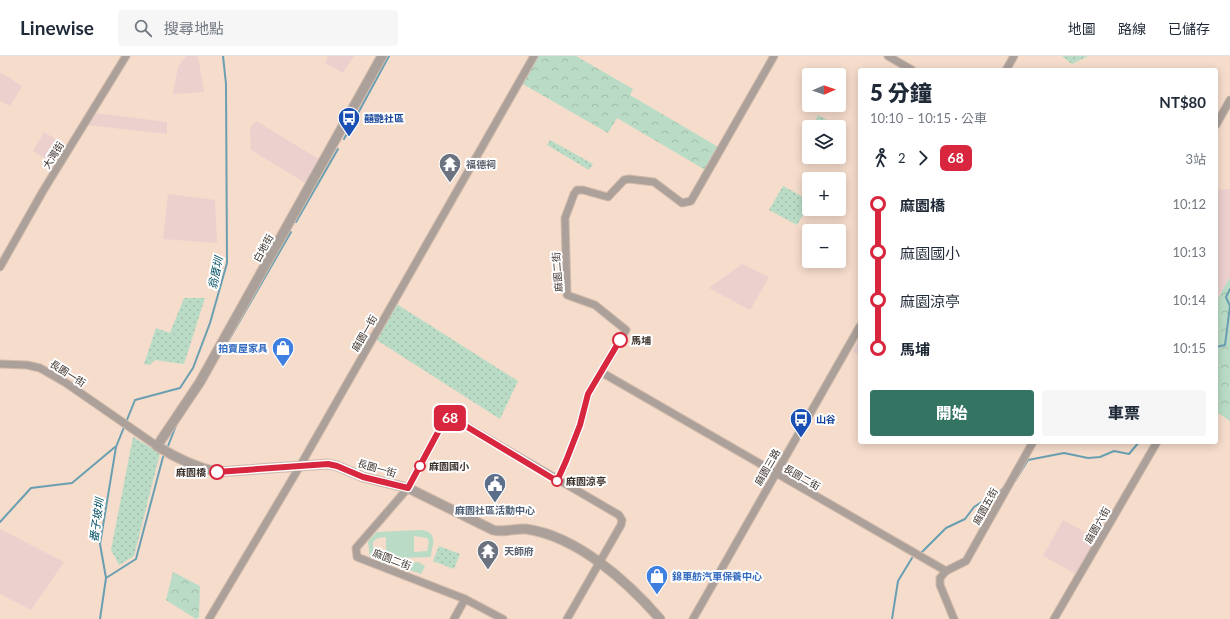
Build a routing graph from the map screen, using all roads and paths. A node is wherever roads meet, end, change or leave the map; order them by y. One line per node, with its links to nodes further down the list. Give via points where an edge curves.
1 (126, 56): 11 (street, 大灣街, via 43,191)
2 (382, 56): 17 (street, 白地街, via 200,382)
3 (534, 56): 18 (street, 麻園一街)
4 (774, 56): 14 (street, 麻園二街, via 691,202 682,203 654,182 629,179 624,180 608,197 583,190 577,190 574,194 565,218 567,295 595,305 626,330)
5 (888, 56): 7 (street)
6 (1014, 56): 8 (street)
7 (909, 68)
8 (1007, 68)
9 (1230, 100): 10 (street)
10 (1218, 121)
11 (0, 267)
12 (858, 329): 19 (street, 麻園三路)
13 (0, 364): 17 (street, 長園一街, via 40,368)
14 (601, 372): 19 (street, 長園二街); 20 (street, 麻園二街, via 588,394 580,425)
15 (1032, 444): 23 (street, 麻園五街, via 966,561)
16 (1156, 444): 32 (street, 麻園六街)
17 (157, 446): 18 (street, 長園一街, via 182,461 217,472)
18 (300, 466): 21 (street, 長園一街, via 328,464 363,477); 25 (street, 麻園一街)
19 (775, 473): 23 (street, 長園二街); 30 (street, 麻園三路)
20 (557, 481): 21 (street, 麻園二街, via 449,418 444,421); 22 (street, via 619,515 622,520)
21 (408, 488): 22 (street, 長園一街, via 493,530 499,532 525,529 555,537); 24 (street, 麻園二街, via 356,548 357,557)
22 (600, 563): 28 (street); 29 (street, 長園一街, via 637,594)
23 (946, 571): 31 (street, via 939,581)
24 (465, 598): 26 (street); 27 (street)
25 (209, 619)
26 (454, 619)
27 (503, 619)
28 (567, 619)
29 (660, 619)
30 (693, 619)
31 (954, 619)
32 (1054, 619)

